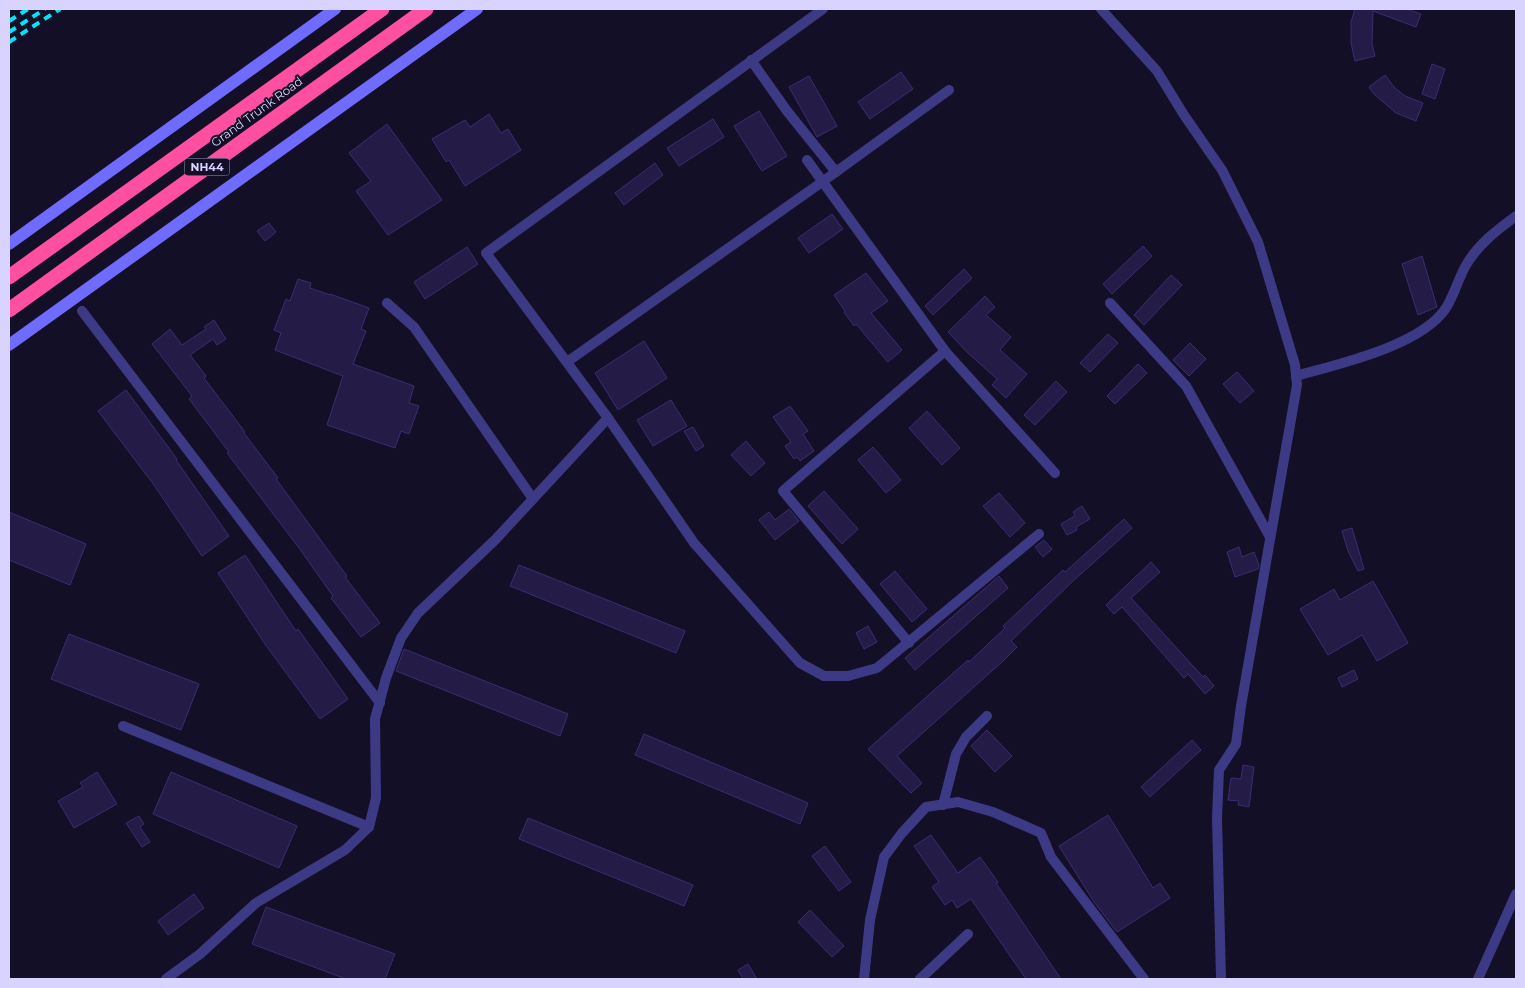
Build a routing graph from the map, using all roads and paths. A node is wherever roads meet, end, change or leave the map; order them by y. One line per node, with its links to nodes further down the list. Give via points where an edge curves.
1 (335, 9): 13 (street)
2 (382, 9): 14 (highway, Grand Trunk Road / NH44)
3 (426, 9): 17 (highway, Grand Trunk Road / NH44)
4 (477, 9): 19 (street)
5 (823, 9): 7 (street)
6 (1101, 9): 22 (street, via 1157,71 1222,170 1258,242)
7 (751, 60): 10 (street); 21 (street, via 486,253)
8 (949, 90): 10 (street)
9 (807, 160): 11 (street)
10 (836, 172): 11 (street)
11 (822, 182): 20 (street); 21 (street)
12 (1516, 216): 22 (street, via 1478,249 1466,265 1446,308 1419,333 1349,361)
13 (9, 244)
14 (9, 277)
15 (387, 302): 25 (street, via 414,327)
16 (1110, 303): 27 (street, via 1186,386)
17 (9, 310)
18 (82, 311): 29 (street)
19 (9, 345)
20 (945, 351): 24 (street); 28 (street, via 783,491)
21 (567, 362): 23 (street)
22 (1296, 376): 27 (street)
23 (608, 418): 25 (street); 28 (street, via 694,543 800,663 824,676 848,676 877,668)
24 (1055, 473)
25 (534, 499): 29 (street, via 418,613 401,638)
26 (1039, 534): 28 (street)
27 (1270, 537): 40 (street, via 1236,744 1219,770 1217,818)
28 (908, 643)
29 (380, 703): 33 (street, via 375,719 376,798)
30 (987, 716): 32 (street, via 966,737 956,754)
31 (124, 726): 33 (street)
32 (943, 805): 37 (street, via 926,807 884,858 870,920); 39 (street, via 958,802 993,812 1041,833 1050,857)
33 (369, 827): 36 (street, via 345,850 256,903 200,954)
34 (1516, 894): 41 (street)
35 (968, 934): 38 (street)
36 (166, 979)
37 (864, 979)
38 (920, 979)
39 (1144, 979)
40 (1222, 979)
41 (1478, 979)

